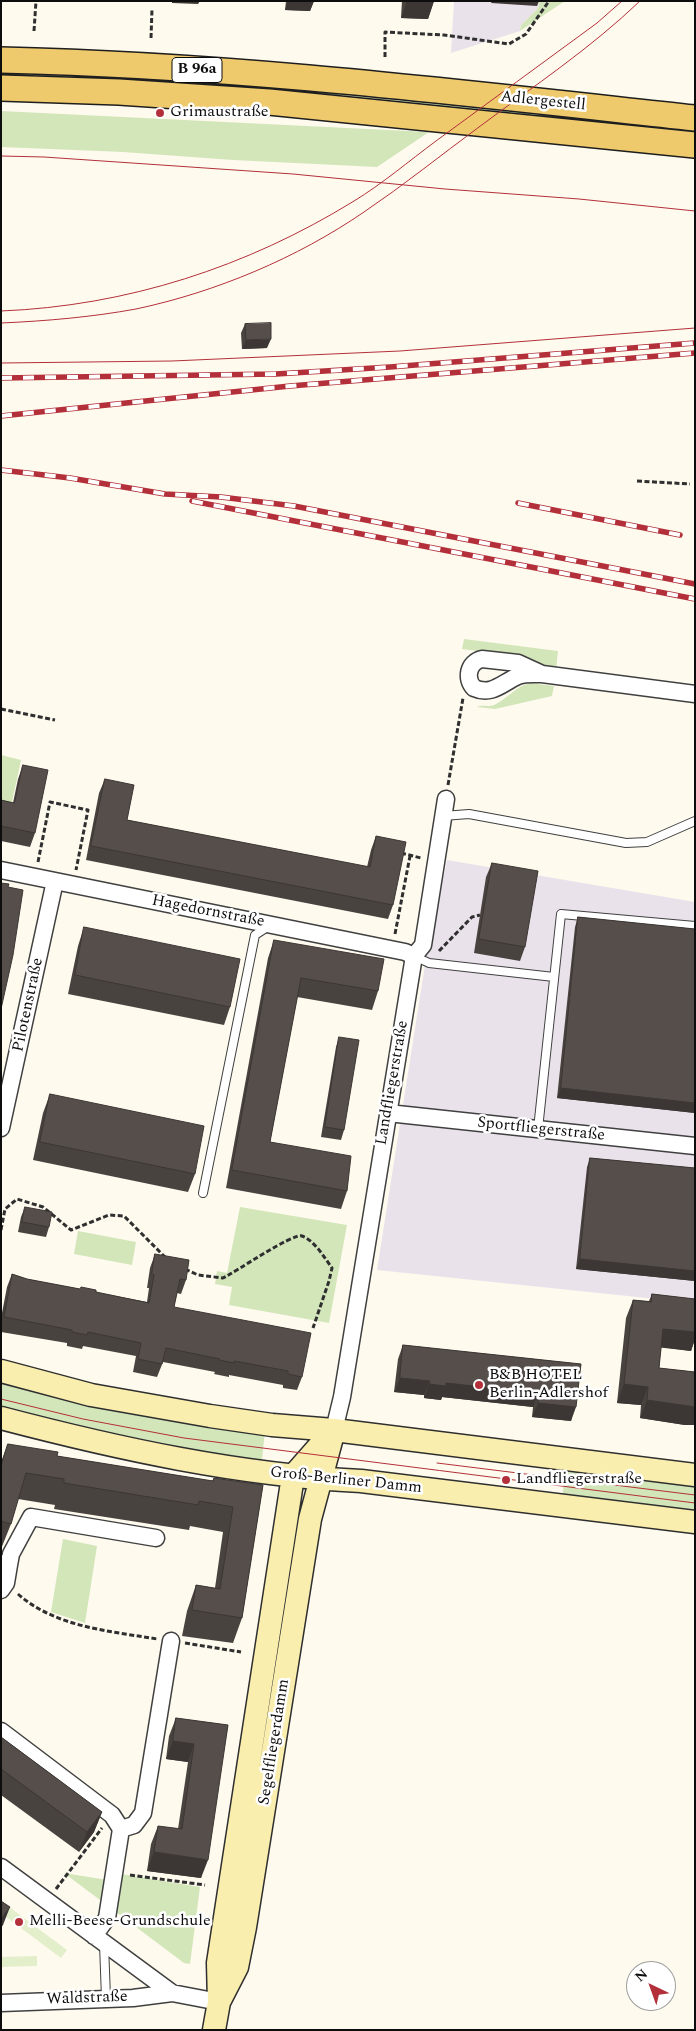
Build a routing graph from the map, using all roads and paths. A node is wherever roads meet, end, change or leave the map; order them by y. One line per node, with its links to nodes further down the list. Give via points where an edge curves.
1 (36, 1): 4 (path)
2 (549, 1): 6 (path, via 526,34 509,44 444,35 386,32)
3 (152, 9): 5 (path)
4 (34, 31)
5 (151, 38)
6 (385, 57)
7 (1, 60): 8 (main road, B 96a)
8 (229, 72): 10 (main road, via 226,87 149,83); 11 (main road, Adlergestell / B 96a)
9 (1, 88): 10 (main road, B 96a)
10 (119, 92): 12 (main road, Adlergestell / B 96a, via 269,102)
11 (695, 118)
12 (695, 145)
13 (637, 481): 14 (path)
14 (690, 484)
15 (542, 674): 16 (street, via 520,675 496,690 480,691); 16 (street, via 518,663 482,659 476,660 470,668); 17 (street)
16 (470, 684): 20 (path, via 461,700)
17 (695, 694)
18 (1, 709): 19 (path)
19 (55, 720)
20 (446, 799): 21 (street, Landfliegerstraße)
21 (443, 816): 22 (lane, via 469,814 626,843 647,842); 32 (street, Landfliegerstraße)
22 (695, 821)
23 (401, 853): 31 (path, via 410,856)
24 (1, 870): 25 (street, Hagedornstraße)
25 (35, 877): 26 (street, Hagedornstraße); 27 (path, via 50,802 88,810)
26 (55, 881): 27 (street, Hagedornstraße); 35 (street, Pilotenstraße)
27 (73, 885): 29 (street, Hagedornstraße)
28 (480, 915): 32 (path, via 472,916)
29 (271, 925): 31 (street, Hagedornstraße); 38 (lane, via 255,935)
30 (695, 926): 33 (lane, via 561,914)
31 (392, 950): 32 (street, Hagedornstraße)
32 (421, 960): 33 (lane); 34 (street, Landfliegerstraße)
33 (554, 977): 36 (lane)
34 (388, 1113): 36 (street, Sportfliegerstraße); 45 (street, Landfliegerstraße)
35 (1, 1128)
36 (538, 1129): 37 (street, Sportfliegerstraße)
37 (695, 1146)
38 (203, 1193)
39 (1, 1230): 40 (path, via 5,1209 18,1199 43,1207 71,1230 109,1215 124,1216)
40 (169, 1261)
41 (183, 1268): 42 (path, via 223,1278 277,1246 303,1236 318,1248 332,1268)
42 (313, 1328)
43 (1, 1371): 45 (main road, via 147,1406 272,1425)
44 (1, 1418): 47 (main road, Groß-Berliner Damm, via 162,1456)
45 (334, 1430): 46 (main road); 47 (main road); 48 (main road, Segelfliegerdamm)
46 (695, 1474)
47 (293, 1476): 48 (main road, Groß-Berliner Damm); 64 (main road, Segelfliegerdamm, via 218,1963)
48 (321, 1479): 49 (main road, Groß-Berliner Damm, via 361,1481); 64 (main road, Segelfliegerdamm, via 310,1519 245,1927 237,1967)
49 (695, 1522)
50 (156, 1538): 51 (street, via 31,1517)
51 (5, 1564): 52 (street)
52 (4, 1587): 53 (path, via 45,1613 87,1627)
53 (171, 1641): 54 (path); 56 (street, via 143,1813 134,1825)
54 (241, 1652)
55 (1, 1731): 56 (street)
56 (116, 1822): 58 (street); 60 (path)
57 (1, 1868): 60 (street)
58 (115, 1873): 59 (path); 61 (street, via 107,1918)
59 (205, 1884)
60 (47, 1902): 61 (street)
61 (99, 1940): 62 (street); 63 (lane)
62 (172, 1994): 63 (street, Waldstraße); 64 (street)
63 (106, 1998): 65 (street, Waldstraße)
64 (219, 2002): 66 (main road, Segelfliegerdamm)
65 (1, 2003)
66 (214, 2030)

